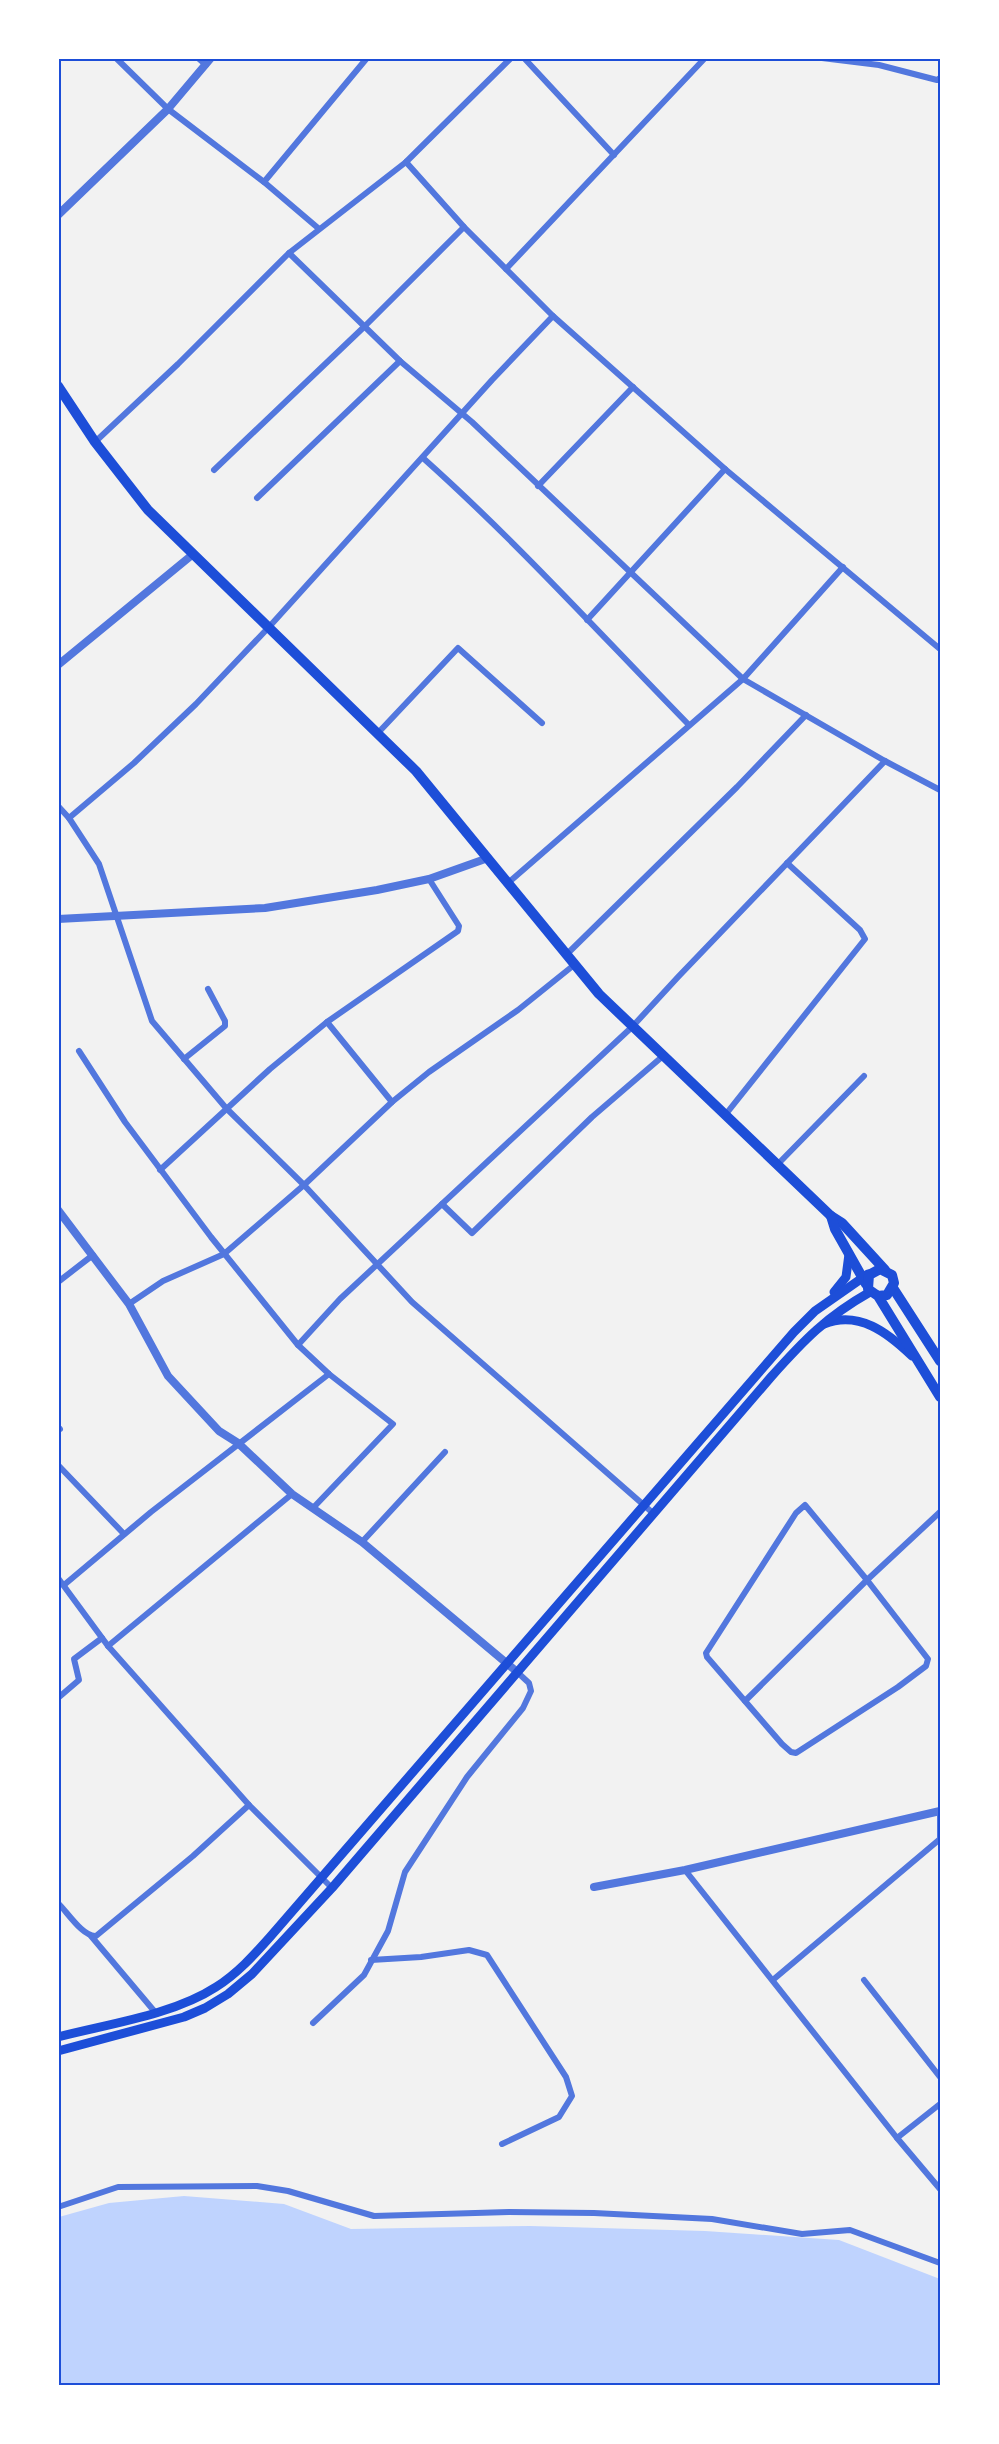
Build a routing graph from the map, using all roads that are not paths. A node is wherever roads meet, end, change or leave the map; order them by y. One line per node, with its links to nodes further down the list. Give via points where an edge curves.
1 (116, 58): 10 (street)
2 (198, 58): 8 (street)
3 (367, 58): 13 (street)
4 (511, 58): 12 (street)
5 (524, 58): 11 (street)
6 (705, 58): 11 (street)
7 (822, 58): 9 (street)
8 (208, 62): 10 (street)
9 (940, 78)
10 (168, 109): 13 (street); 14 (street)
11 (614, 155): 18 (street)
12 (406, 162): 15 (street); 16 (street)
13 (264, 182): 16 (street)
14 (58, 215)
15 (465, 227): 18 (street); 20 (street)
16 (318, 228): 17 (street)
17 (289, 253): 20 (street); 25 (street)
18 (506, 269): 19 (street)
19 (553, 316): 23 (street); 24 (street)
20 (365, 326): 21 (street); 28 (street)
21 (400, 361): 24 (street); 30 (street)
22 (58, 386): 25 (highway)
23 (633, 387): 27 (street); 29 (street)
24 (461, 413): 26 (street); 29 (street)
25 (95, 442): 31 (highway, via 147,510)
26 (423, 458): 34 (street, via 486,514); 35 (street)
27 (725, 469): 32 (street); 33 (street)
28 (214, 470)
29 (538, 486): 33 (street)
30 (256, 498)
31 (192, 555): 35 (highway); 37 (street)
32 (843, 567): 36 (street); 38 (street)
33 (630, 572): 34 (street); 38 (street)
34 (587, 620): 41 (street)
35 (269, 627): 42 (highway); 46 (street, via 168,732)
36 (940, 650)
37 (58, 664)
38 (743, 679): 39 (street); 41 (street)
39 (806, 715): 43 (street); 53 (street)
40 (542, 723): 42 (street, via 458,648)
41 (688, 725): 50 (street)
42 (377, 734): 47 (highway, via 416,771)
43 (885, 761): 44 (street); 48 (street)
44 (940, 790)
45 (58, 806): 46 (street)
46 (69, 818): 51 (street, via 94,854)
47 (488, 858): 49 (street); 50 (highway)
48 (787, 863): 57 (street); 64 (street, via 865,939)
49 (429, 879): 51 (street, via 266,908); 56 (street, via 459,926 458,931)
50 (507, 883): 53 (highway)
51 (117, 915): 52 (street); 60 (street, via 152,1021)
52 (58, 918)
53 (565, 955): 54 (highway)
54 (574, 965): 57 (highway); 62 (street)
55 (208, 988): 60 (street, via 225,1026)
56 (327, 1022): 62 (street); 63 (street)
57 (632, 1027): 59 (highway); 68 (street)
58 (79, 1051): 66 (street)
59 (663, 1056): 64 (highway); 68 (street, via 592,1117 471,1233)
60 (184, 1059): 63 (street)
61 (864, 1076): 65 (street)
62 (392, 1102): 67 (street)
63 (226, 1108): 66 (street); 67 (street)
64 (726, 1114): 65 (highway)
65 (778, 1164): 70 (highway)
66 (160, 1170): 71 (street)
67 (304, 1185): 71 (street); 74 (street)
68 (442, 1204): 74 (street)
69 (58, 1210): 73 (street)
70 (831, 1216): 72 (highway); 75 (highway)
71 (224, 1254): 79 (street, via 164,1281); 82 (street)
72 (849, 1254): 77 (highway); 80 (main road, via 841,1286)
73 (93, 1255): 76 (street); 79 (street)
74 (377, 1266): 82 (street); 91 (street, via 412,1302)
75 (885, 1270): 77 (highway); 78 (highway, via 892,1275)
76 (59, 1280)
77 (870, 1284): 78 (highway, via 887,1295); 80 (main road); 81 (main road); 84 (highway)
78 (893, 1288): 83 (highway)
79 (129, 1304): 87 (street, via 168,1376 219,1431)
80 (815, 1311): 91 (main road)
81 (820, 1326): 84 (main road, via 850,1319 869,1324 889,1334); 94 (main road)
82 (298, 1345): 85 (street)
83 (940, 1361)
84 (924, 1368): 86 (highway)
85 (329, 1374): 87 (street); 92 (street, via 393,1424)
86 (940, 1397)
87 (238, 1443): 90 (street); 95 (street)
88 (445, 1452): 96 (street)
89 (58, 1466): 95 (street)
90 (292, 1494): 92 (street); 101 (street)
91 (644, 1506): 94 (street); 102 (main road)
92 (313, 1508): 96 (street)
93 (940, 1512): 98 (street)
94 (654, 1514): 103 (main road)
95 (124, 1534): 99 (street)
96 (362, 1542): 102 (street)
97 (58, 1578): 99 (street)
98 (867, 1580): 105 (street); 105 (street, via 928,1659 926,1666 796,1753 782,1744); 105 (street, via 810,1509 805,1505 796,1513 705,1653)
99 (64, 1585): 100 (street)
100 (102, 1638): 101 (street); 104 (street, via 74,1659 79,1680)
101 (108, 1646): 106 (street)
102 (506, 1664): 103 (street); 110 (main road)
103 (516, 1671): 112 (main road); 115 (street, via 529,1683 527,1699 467,1777 405,1872 388,1930)
104 (58, 1698)
105 (746, 1701)
106 (249, 1805): 110 (street); 114 (street, via 103,1932)
107 (940, 1813): 108 (street); 109 (street)
108 (940, 1839): 116 (street)
109 (686, 1870): 111 (street); 116 (street)
110 (321, 1878): 112 (street); 118 (main road, via 244,1965 216,1988)
111 (594, 1887)
112 (332, 1888): 121 (main road, via 252,1974 205,2008 161,2024)
113 (58, 1903): 114 (street)
114 (91, 1936): 118 (street)
115 (371, 1960): 119 (street, via 364,1975); 125 (street, via 469,1950 487,1955 566,2077 572,2096 559,2117)
116 (774, 1979): 124 (street)
117 (864, 1980): 122 (street)
118 (155, 2012): 120 (main road)
119 (313, 2023)
120 (58, 2037)
121 (58, 2051)
122 (940, 2077)
123 (940, 2104): 124 (street)
124 (897, 2138): 126 (street)
125 (502, 2144)
126 (940, 2189)
127 (58, 2207): 128 (street, via 118,2187 257,2186 374,2216 594,2213 712,2219 802,2234 850,2230)
128 (940, 2263)

